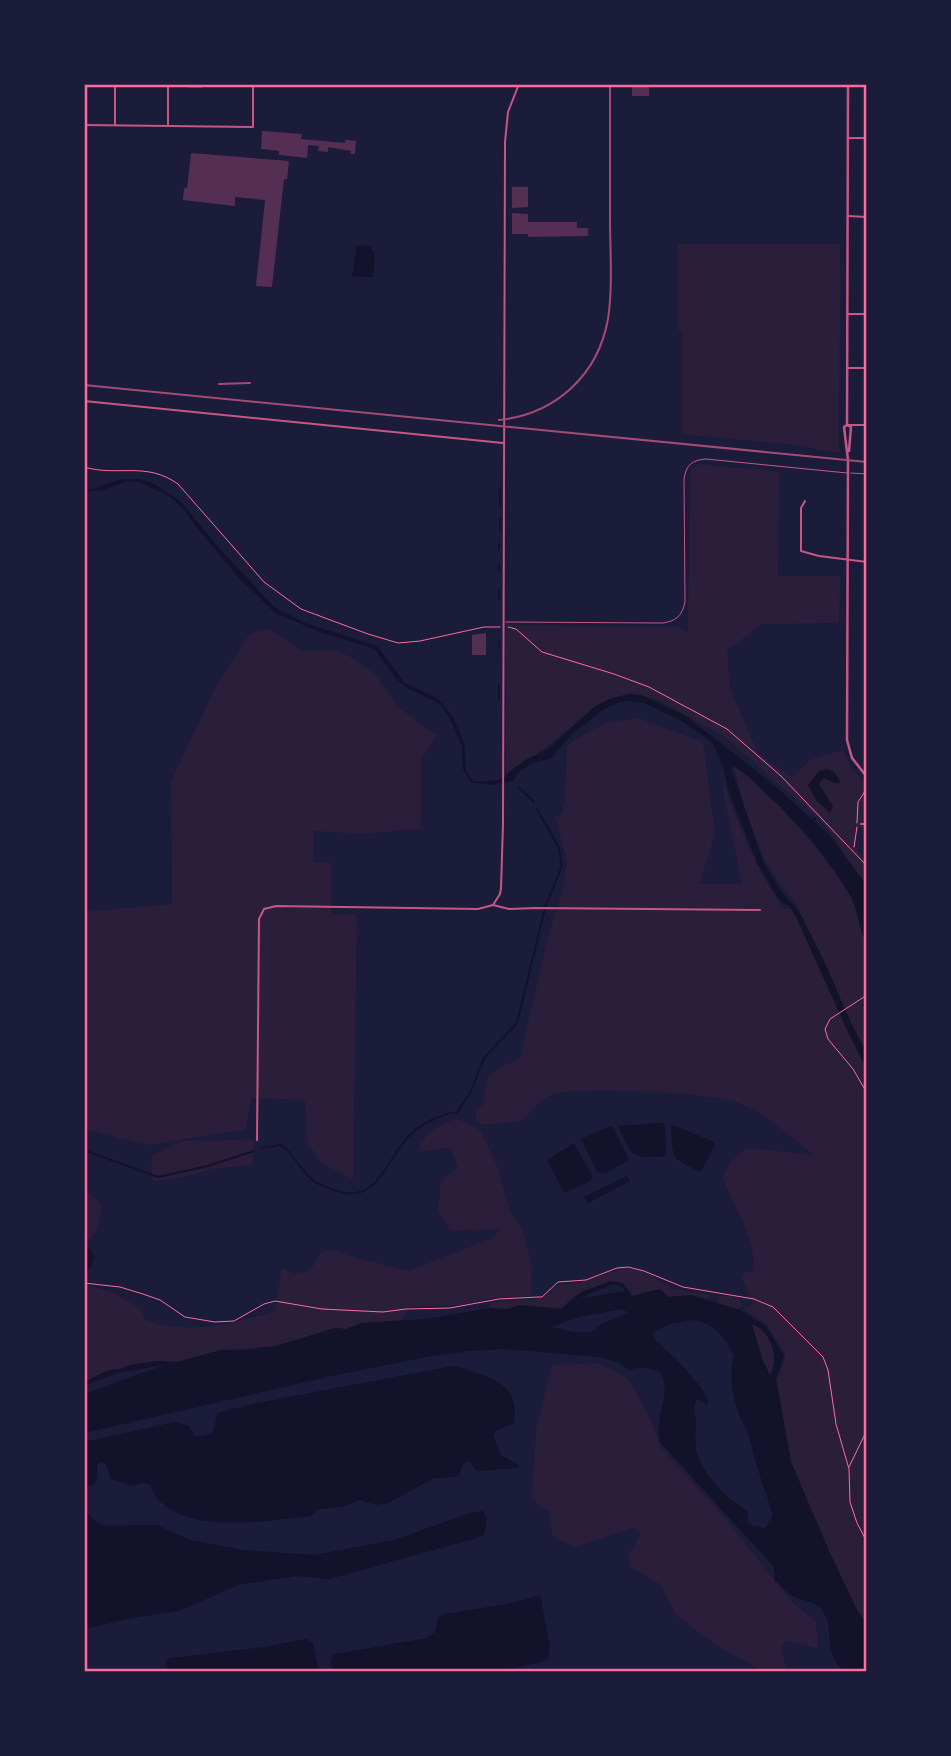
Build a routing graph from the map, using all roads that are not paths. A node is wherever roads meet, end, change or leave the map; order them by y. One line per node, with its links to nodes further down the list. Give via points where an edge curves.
1 (115, 84): 7 (street)
2 (169, 84): 8 (street)
3 (253, 84): 8 (street, via 253,127)
4 (519, 84): 20 (street, via 508,111 505,142)
5 (848, 84): 9 (street)
6 (84, 125): 7 (street)
7 (115, 125): 8 (street)
8 (168, 127)
9 (848, 138): 10 (street); 11 (street)
10 (867, 138)
11 (847, 216): 12 (street); 13 (street)
12 (867, 216)
13 (847, 314): 14 (street); 15 (street)
14 (867, 314)
15 (847, 368): 16 (street); 18 (street)
16 (867, 368)
17 (84, 401): 20 (street)
18 (847, 425): 19 (street); 21 (street)
19 (867, 425)
20 (504, 443): 26 (street)
21 (848, 473): 22 (lane); 24 (street); 26 (lane, via 706,459 691,463 684,479 685,602 679,617 663,623)
22 (867, 474)
23 (805, 500): 24 (street, via 801,551)
24 (847, 561): 25 (street); 27 (street, via 847,740 858,769)
25 (867, 562)
26 (504, 622): 30 (street, via 501,888)
27 (867, 777)
28 (861, 824): 29 (street)
29 (867, 824)
30 (493, 905): 31 (street, via 509,909); 32 (street, via 478,909 264,909 259,919)
31 (760, 910)
32 (257, 1140)

